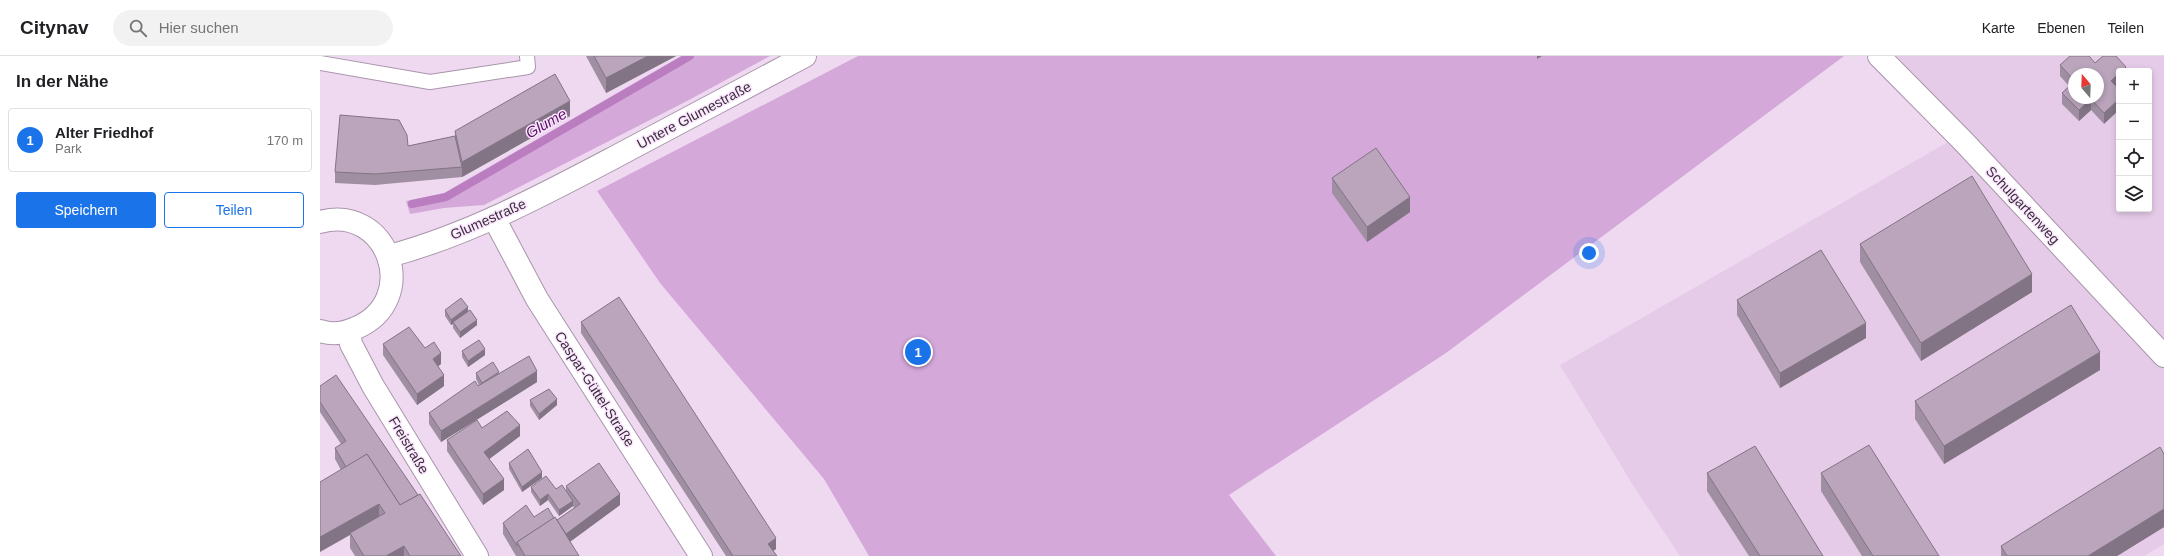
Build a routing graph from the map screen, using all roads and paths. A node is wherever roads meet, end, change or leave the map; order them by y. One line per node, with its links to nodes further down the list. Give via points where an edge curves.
1 (527, 56): 4 (lane, via 528,67 430,82)
2 (805, 56): 5 (street, Untere Glumestraße)
3 (1879, 56): 11 (street, Schulgartenweg, via 1964,142)
4 (320, 63)
5 (584, 174): 6 (street, Glumestraße)
6 (494, 218): 8 (street, Glumestraße, via 424,246); 13 (street, Caspar-Güttel-Straße, via 537,299)
7 (320, 222): 8 (street, via 345,220 360,225 374,234)
8 (389, 256): 10 (street, via 392,275 390,294 384,306 366,324)
9 (320, 331): 10 (street)
10 (348, 332): 12 (street, Freistraße, via 351,344 373,386)
11 (2164, 356)
12 (477, 556)
13 (701, 556)

